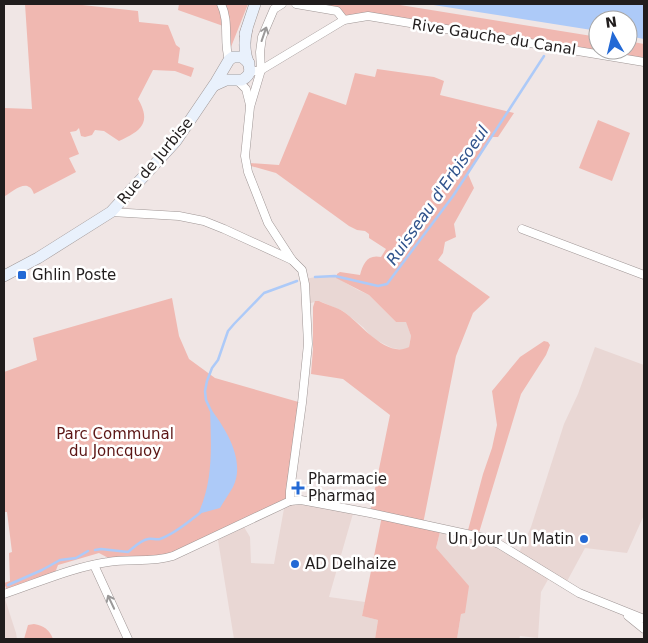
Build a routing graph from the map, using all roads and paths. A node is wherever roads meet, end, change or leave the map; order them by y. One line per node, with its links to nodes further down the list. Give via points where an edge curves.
1 (221, 4): 7 (street, via 225,11 225,45)
2 (255, 4): 6 (street)
3 (282, 4): 9 (street, one-way to 3, via 262,37 274,9)
4 (296, 4): 5 (street, via 337,10)
5 (344, 20): 8 (street, Rive Gauche du Canal, via 368,16); 9 (street, Rive Gauche du Canal)
6 (247, 29): 7 (street, Rue de Jurbise); 9 (street, via 246,56)
7 (230, 61): 9 (street, via 242,57); 10 (street, via 227,74); 11 (street, Rue de Jurbise)
8 (644, 62)
9 (254, 69): 10 (street, via 246,78); 12 (street)
10 (236, 80): 11 (street); 12 (street, via 249,95)
11 (215, 85): 13 (street, Rue de Jurbise, via 176,141)
12 (250, 107): 15 (street, via 246,165 268,223)
13 (111, 212): 15 (street, via 179,216 204,222); 17 (street, Rue de Jurbise)
14 (522, 229): 16 (street)
15 (292, 260): 18 (street, via 302,270 304,278 308,344)
16 (644, 275)
17 (4, 276)
18 (290, 501): 19 (street, via 173,556); 21 (street, via 343,508 486,538 579,594)
19 (94, 565): 20 (street); 24 (street, one-way to 19)
20 (4, 594)
21 (620, 610): 22 (street); 23 (street)
22 (644, 619)
23 (644, 628)
24 (128, 639)

